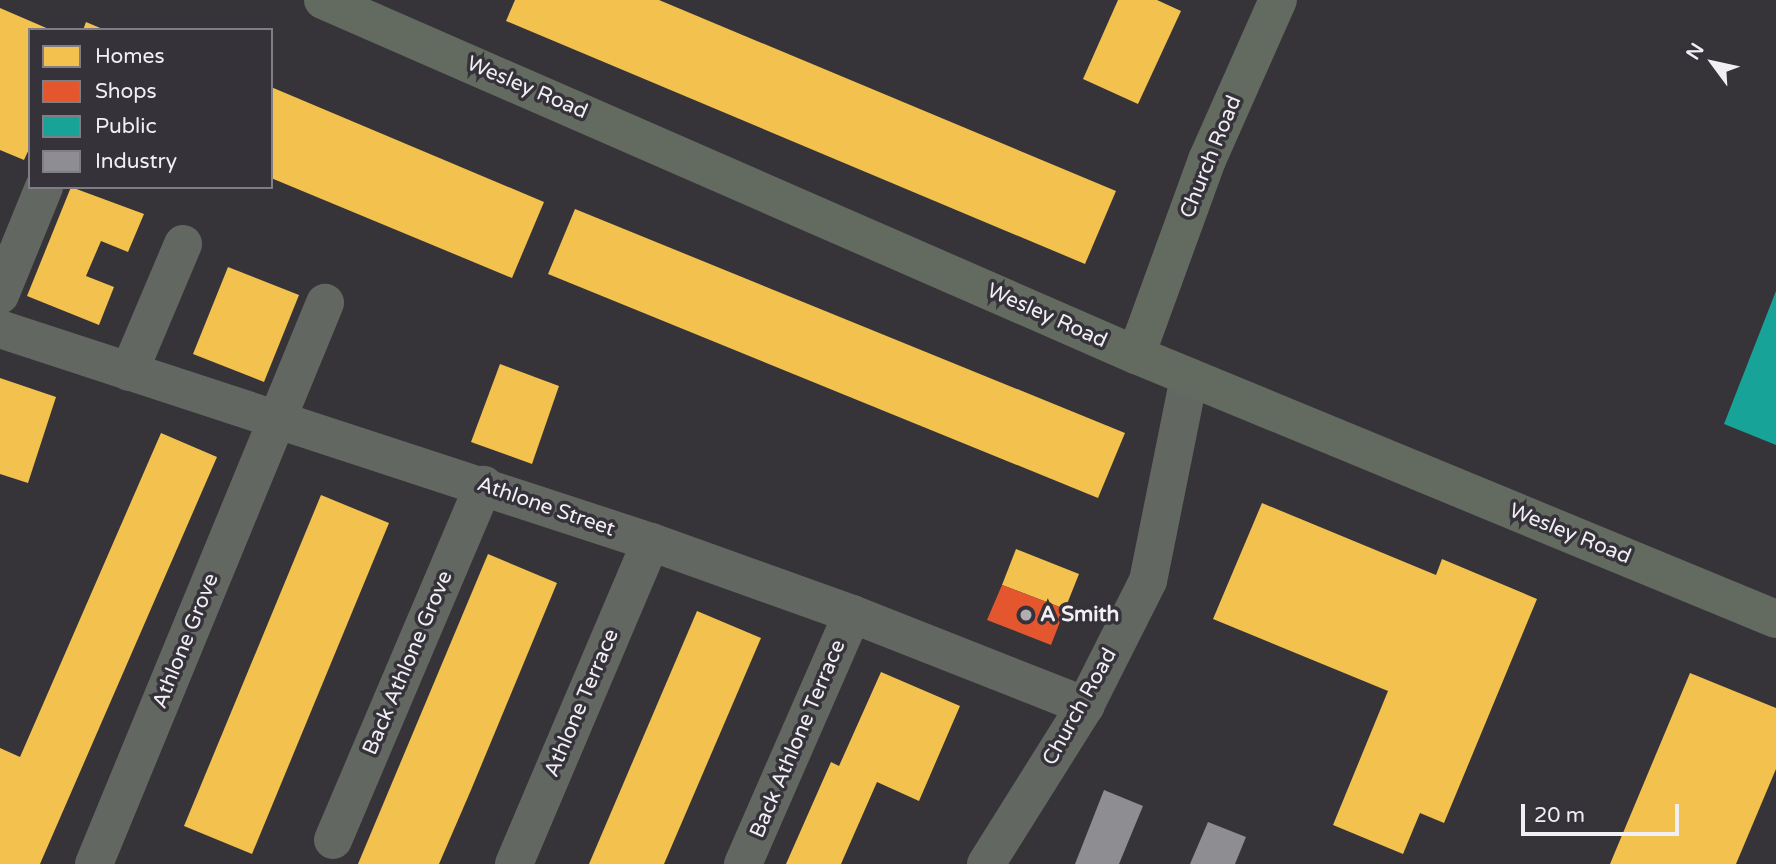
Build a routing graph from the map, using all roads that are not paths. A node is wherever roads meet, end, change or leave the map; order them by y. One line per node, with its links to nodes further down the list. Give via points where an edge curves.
1 (323, 0): 8 (street, Wesley Road)
2 (1278, 0): 8 (street, Church Road, via 1207,160)
3 (43, 189): 5 (street)
4 (183, 243): 9 (street)
5 (0, 295)
6 (325, 303): 11 (street, Athlone Grove)
7 (0, 329): 9 (street, Athlone Street)
8 (1136, 355): 10 (street, Wesley Road)
9 (129, 372): 11 (street, Athlone Street)
10 (1189, 377): 15 (street, Wesley Road); 16 (street, Church Road, via 1148,581)
11 (278, 419): 12 (street, Athlone Street); 18 (street, Athlone Grove)
12 (484, 485): 13 (street, Athlone Street); 17 (street, Back Athlone Grove)
13 (651, 542): 14 (street, Athlone Street); 19 (street, Athlone Terrace)
14 (852, 614): 16 (street, Athlone Street); 20 (street, Back Athlone Terrace)
15 (1776, 619)
16 (1085, 706): 21 (street, Church Road)
17 (333, 841)
18 (94, 864)
19 (514, 864)
20 (743, 864)
21 (986, 864)

